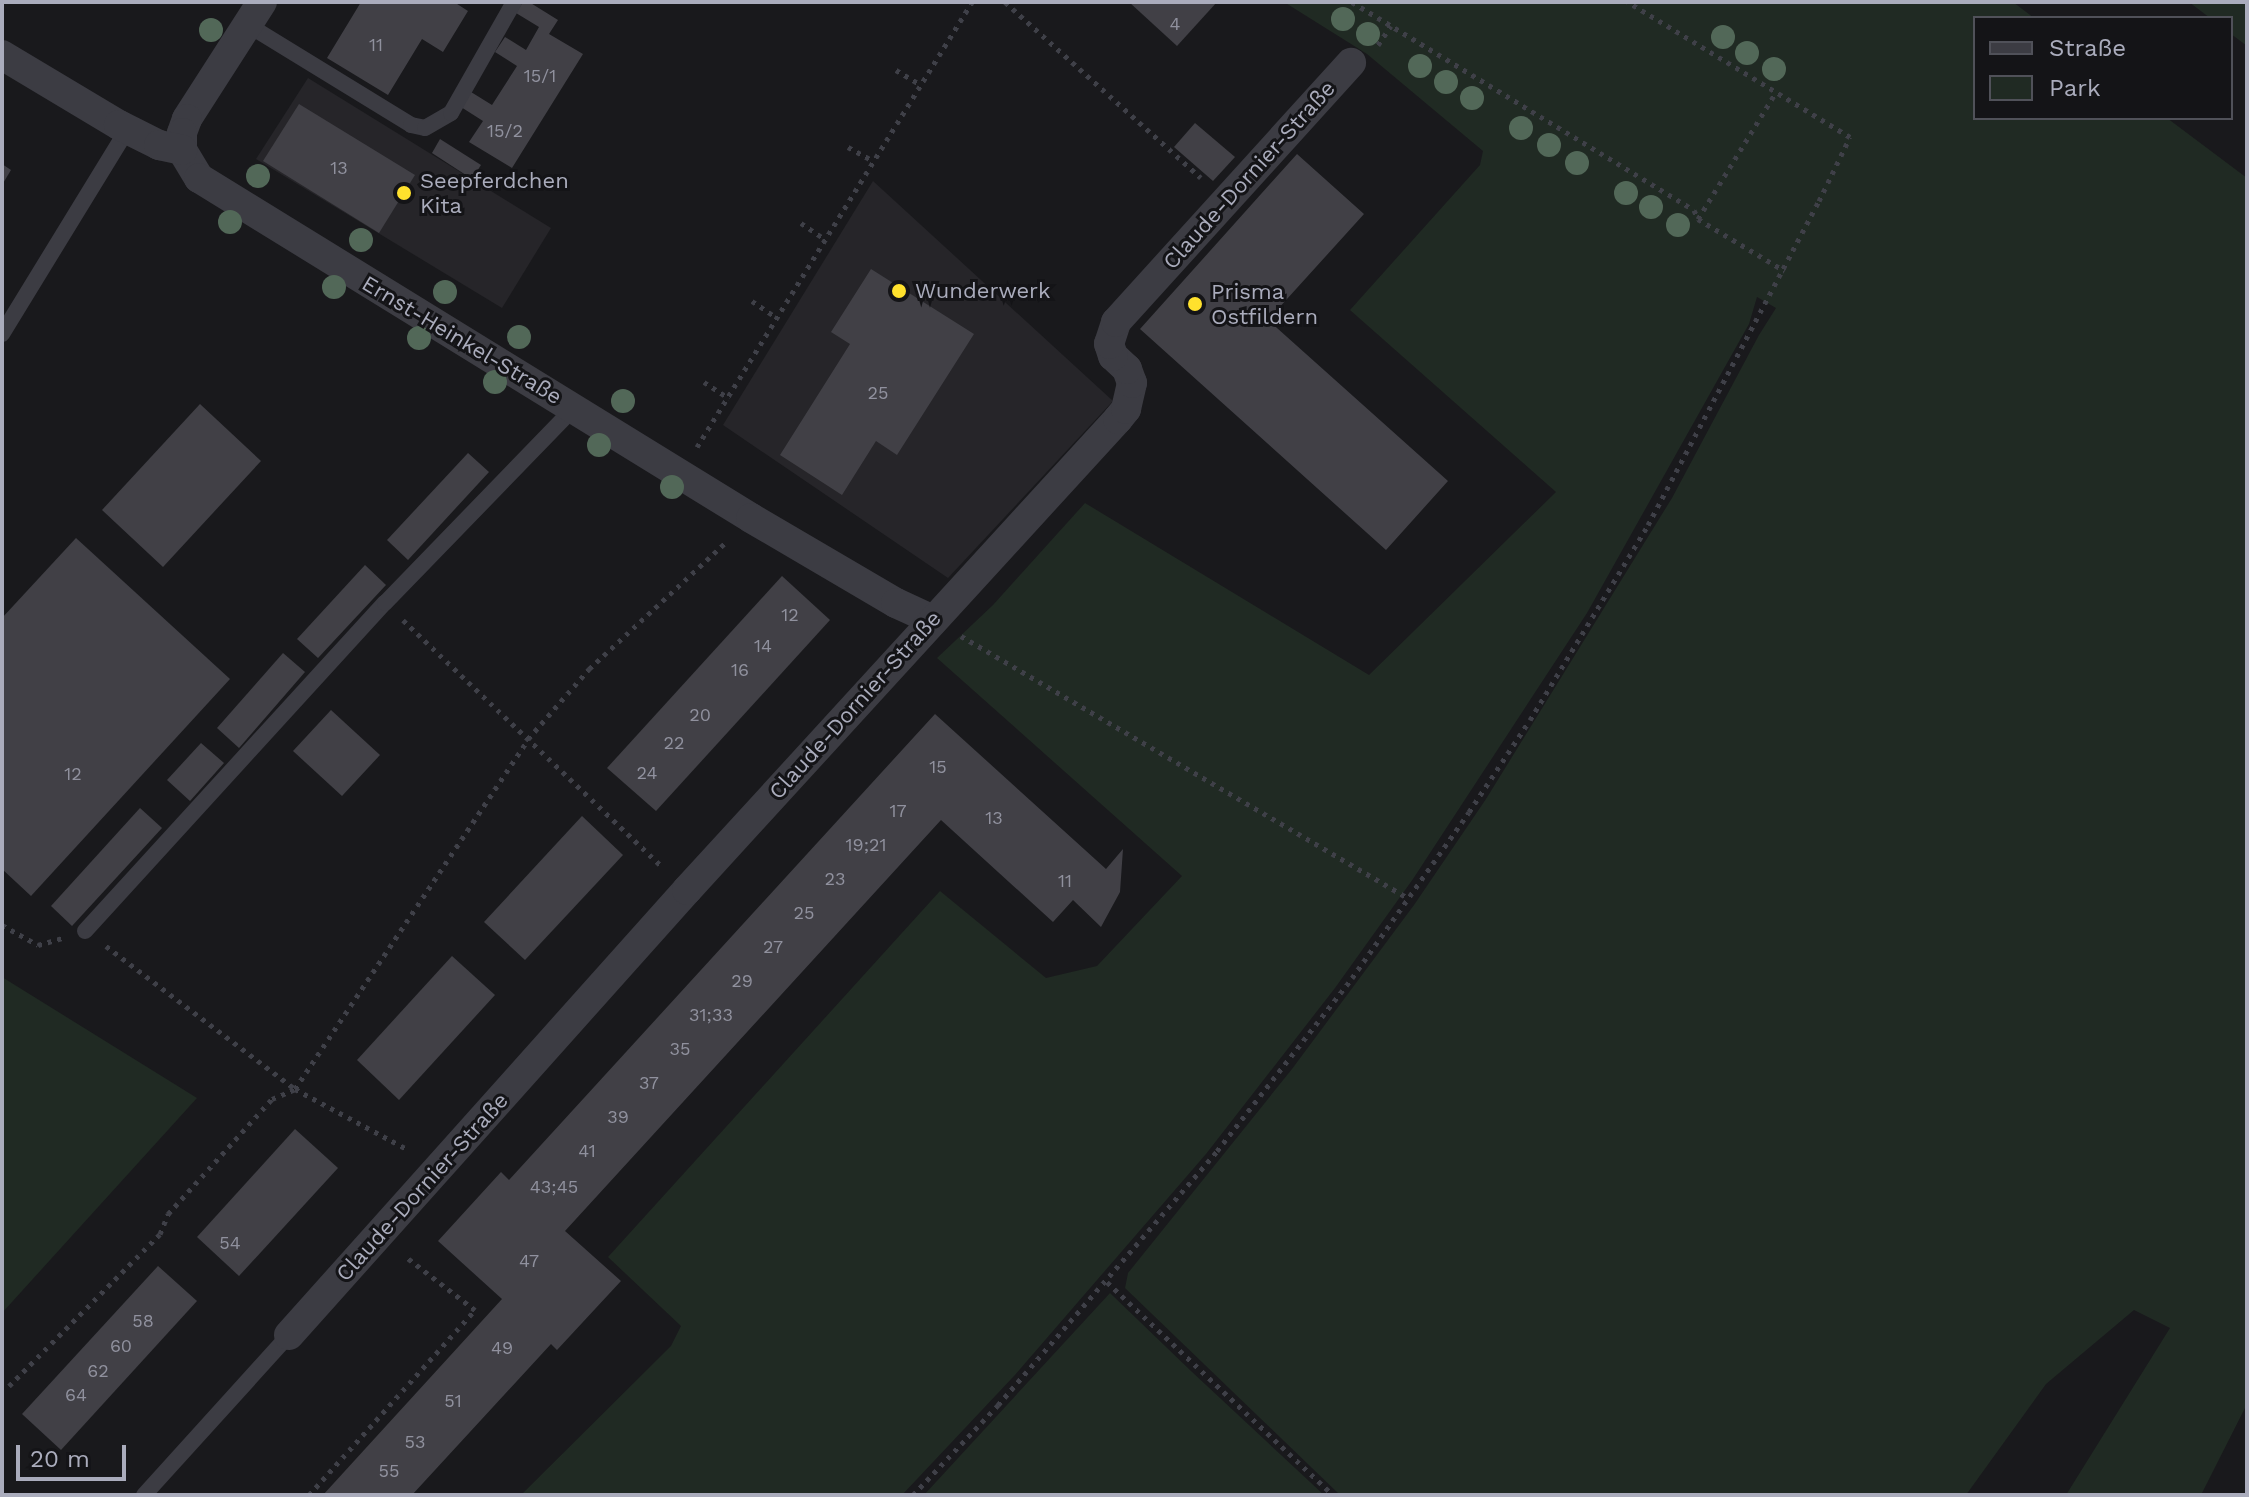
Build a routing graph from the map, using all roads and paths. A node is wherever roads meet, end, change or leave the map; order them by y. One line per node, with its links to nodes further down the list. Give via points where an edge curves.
1 (514, 2): 7 (lane, via 451,113 425,128 411,125)
2 (963, 2): 6 (path)
3 (1005, 2): 17 (path)
4 (1352, 2): 18 (path, via 1694,210)
5 (1628, 2): 12 (path)
6 (971, 4): 11 (path)
7 (255, 14): 15 (street, via 187,119)
8 (2, 55): 13 (street)
9 (1351, 63): 17 (street, Claude-Dornier-Straße)
10 (896, 70): 11 (path)
11 (921, 85): 16 (path)
12 (1775, 94): 18 (path); 21 (path, via 1850,137)
13 (127, 130): 15 (street); 24 (lane)
14 (848, 147): 16 (path)
15 (182, 150): 27 (street, Ernst-Heinkel-Straße, via 210,186)
16 (873, 161): 20 (path)
17 (1226, 200): 31 (street, Claude-Dornier-Straße, via 1116,322 1109,344 1132,383 1126,409)
18 (1698, 219): 21 (path)
19 (801, 223): 20 (path)
20 (825, 239): 23 (path)
21 (1785, 271): 34 (path, via 1585,630)
22 (752, 301): 23 (path)
23 (776, 317): 26 (path)
24 (2, 334)
25 (704, 382): 26 (path)
26 (729, 398): 28 (path)
27 (574, 408): 28 (street, Ernst-Heinkel-Straße); 30 (lane)
28 (679, 474): 29 (street, Ernst-Heinkel-Straße)
29 (751, 518): 31 (street, Ernst-Heinkel-Straße); 32 (path, via 589,669)
30 (385, 603): 32 (path); 36 (lane)
31 (933, 620): 33 (street, Claude-Dornier-Straße); 34 (path)
32 (528, 739): 33 (path); 37 (path)
33 (687, 890): 38 (street, Claude-Dornier-Straße)
34 (1408, 899): 40 (path, via 1217,1151)
35 (2, 925): 36 (path, via 38,945)
36 (85, 931): 37 (path)
37 (295, 1089): 38 (path); 42 (path, via 272,1099 168,1214 160,1234)
38 (440, 1167): 39 (street, Claude-Dornier-Straße)
39 (379, 1235): 41 (street, Claude-Dornier-Straße); 44 (path, via 475,1310)
40 (1107, 1282): 45 (path); 46 (path)
41 (289, 1335): 43 (lane)
42 (9, 1386)
43 (144, 1495)
44 (309, 1495)
45 (913, 1495)
46 (1333, 1495)

